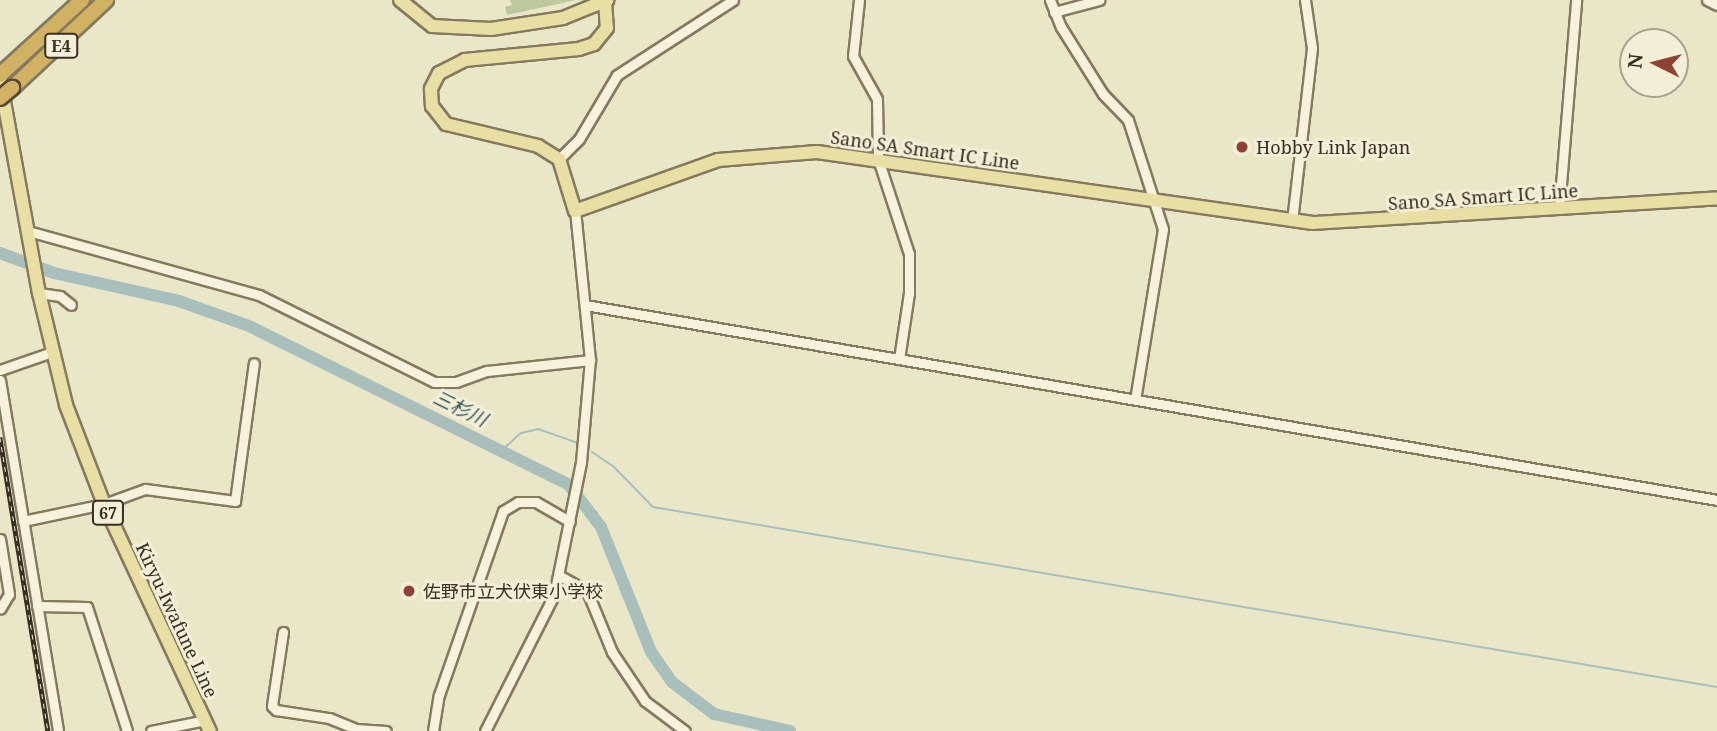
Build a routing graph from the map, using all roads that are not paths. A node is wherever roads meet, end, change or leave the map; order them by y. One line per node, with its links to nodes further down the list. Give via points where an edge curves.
1 (82, 0): 14 (highway, E4)
2 (106, 0): 15 (highway, E4, bridge)
3 (400, 0): 11 (main road, via 432,26 491,29 563,19)
4 (733, 0): 16 (street, via 617,75 579,139)
5 (859, 0): 17 (street, via 852,48 856,67 877,99)
6 (1050, 0): 13 (street)
7 (1099, 0): 13 (street)
8 (1304, 0): 22 (street, via 1312,48)
9 (1576, 0): 20 (street)
10 (1707, 0): 12 (street)
11 (606, 1): 16 (main road, via 607,29 594,44 465,60 439,73 431,89 432,106 446,124 538,146)
12 (1717, 5)
13 (1054, 12): 19 (street, via 1103,94 1128,120)
14 (3, 74): 23 (main road, 67)
15 (0, 98)
16 (559, 159): 21 (main road)
17 (878, 159): 19 (main road, Sano SA Smart IC Line); 21 (main road, Sano SA Smart IC Line, via 817,152 738,156); 28 (street, via 908,254 909,293)
18 (1717, 198): 20 (main road, Sano SA Smart IC Line)
19 (1153, 203): 22 (main road, Sano SA Smart IC Line); 33 (street, via 1163,239)
20 (1559, 209): 22 (main road, Sano SA Smart IC Line, via 1351,224)
21 (575, 211): 26 (street)
22 (1292, 221)
23 (29, 234): 24 (main road, 67); 29 (street, via 259,295 434,382 456,382 487,370)
24 (38, 288): 25 (street); 27 (main road, Kiryu-Iwafune Line / 67)
25 (71, 304)
26 (585, 305): 28 (street); 29 (street)
27 (52, 352): 31 (street); 35 (main road, Kiryu-Iwafune Line / 67, via 70,417)
28 (899, 359): 33 (street)
29 (590, 360): 37 (street, via 581,462)
30 (254, 363): 35 (street, via 235,501 145,489)
31 (0, 370)
32 (0, 380): 36 (street)
33 (1135, 400): 34 (street)
34 (1717, 500)
35 (104, 504): 36 (street); 43 (main road, Kiryu-Iwafune Line / 67)
36 (23, 521): 40 (street)
37 (570, 522): 39 (street); 48 (street, via 536,502 518,502 503,511 439,695)
38 (0, 539): 41 (street, via 9,594)
39 (560, 576): 49 (street, via 536,636); 50 (street, via 587,591 612,652 645,701)
40 (37, 606): 44 (street); 45 (street, via 87,607)
41 (0, 609)
42 (283, 632): 47 (street, via 272,706 276,710 329,718 356,729)
43 (207, 725): 46 (street)
44 (58, 731)
45 (127, 731)
46 (151, 731)
47 (386, 731)
48 (433, 731)
49 (485, 731)
50 (685, 731)

